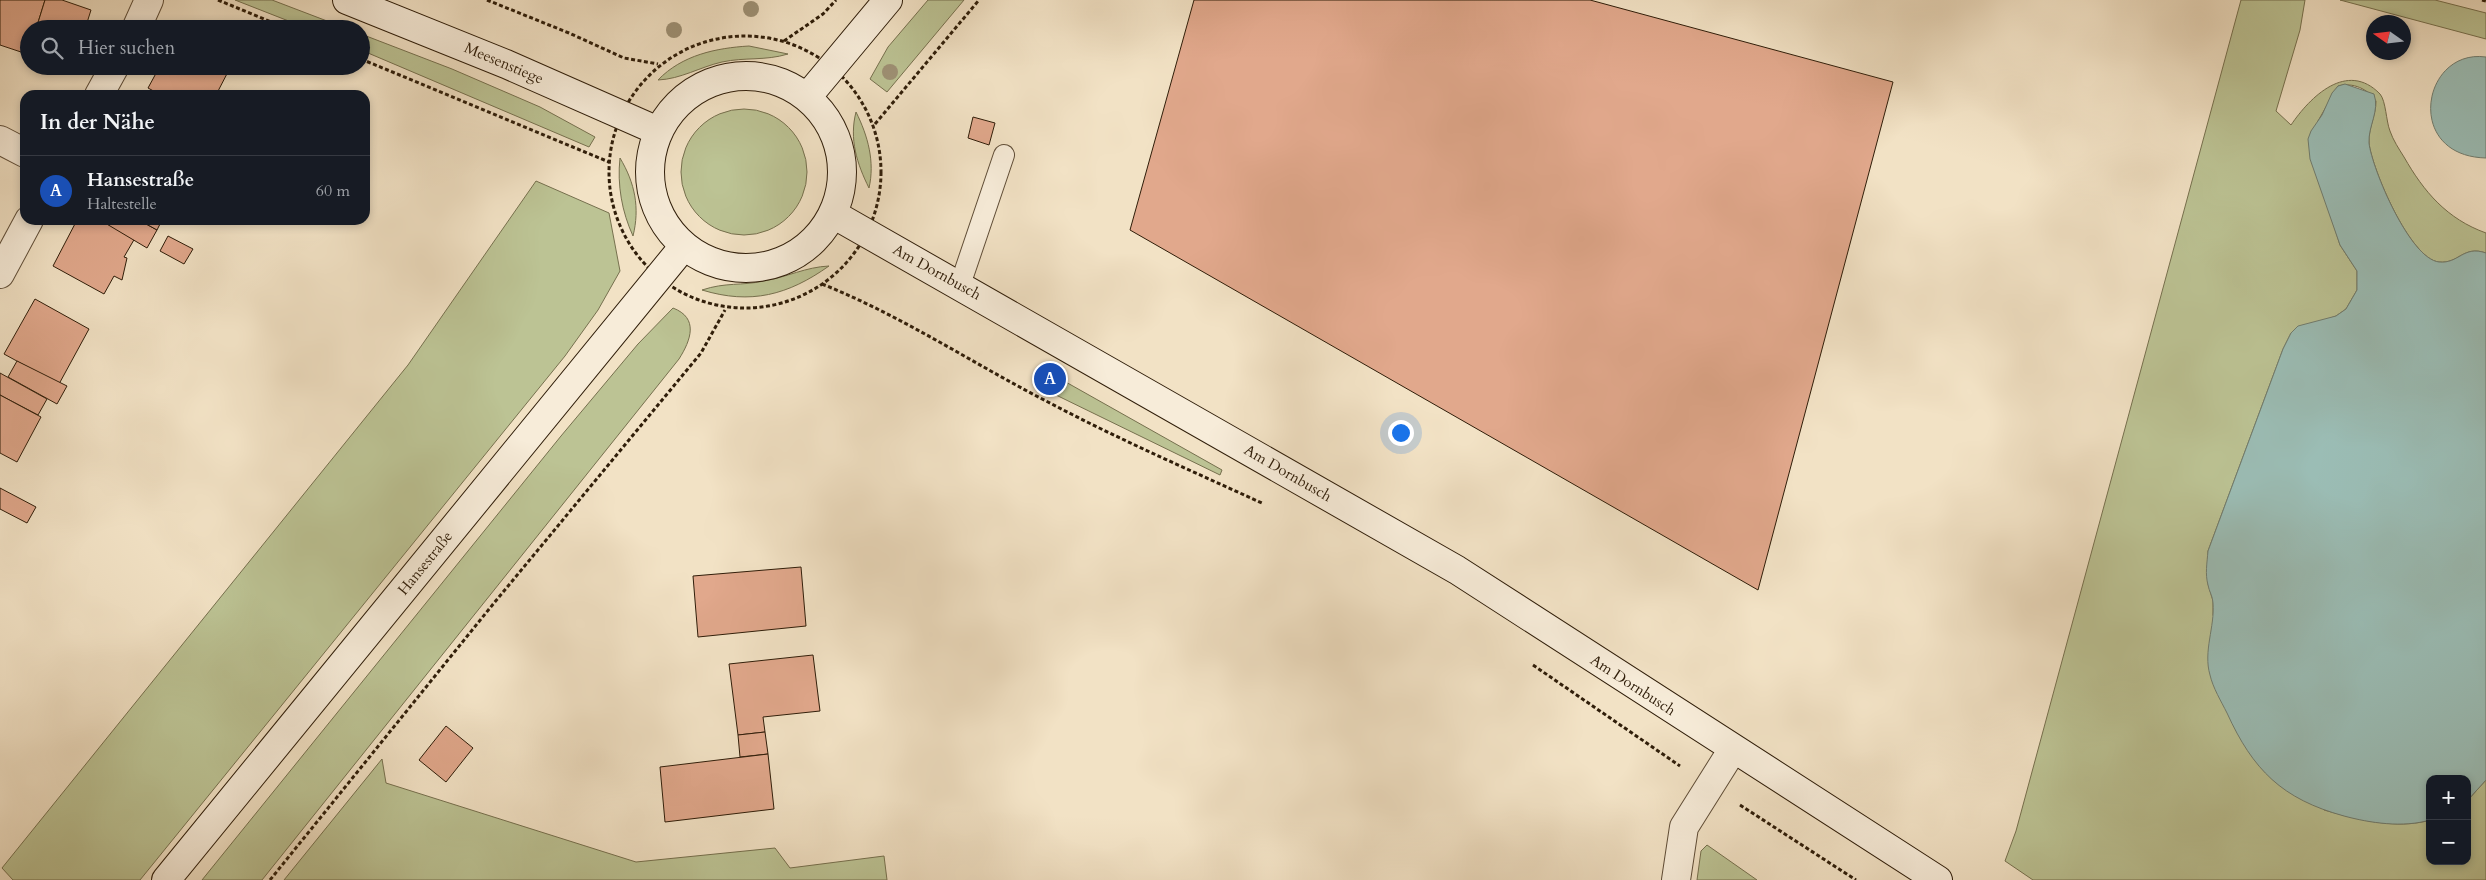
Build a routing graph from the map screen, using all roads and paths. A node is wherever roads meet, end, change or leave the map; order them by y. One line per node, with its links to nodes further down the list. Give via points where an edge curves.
1 (149, 0): 10 (street)
2 (218, 0): 11 (path)
3 (347, 0): 19 (street, Meesenstiege, via 506,64)
4 (487, 0): 14 (path, via 624,58)
5 (836, 0): 12 (path, via 823,14)
6 (888, 0): 17 (street)
7 (979, 0): 18 (path)
8 (2482, 0): 9 (path)
9 (2486, 1)
10 (140, 20)
11 (266, 20)
12 (784, 41)
13 (370, 63): 23 (path)
14 (659, 64)
15 (110, 75): 16 (street)
16 (102, 90)
17 (808, 96): 19 (street, via 784,82 757,75 729,76 700,86 676,104); 24 (street, via 825,114 837,137 843,162 842,187)
18 (875, 124)
19 (658, 131): 26 (street, via 652,148 650,174 654,201 665,224)
20 (0, 140): 21 (street)
21 (20, 150)
22 (1004, 155): 28 (lane)
23 (609, 162)
24 (833, 214): 26 (street, via 821,233 803,251 779,263 754,268 729,267 712,262); 28 (street, Am Dornbusch)
25 (26, 225): 27 (street)
26 (684, 246): 33 (street, Hansestraße)
27 (0, 274)
28 (960, 285): 31 (street, Am Dornbusch, via 1457,570)
29 (1266, 505): 34 (path, via 1048,402 905,322 822,284 778,302 725,310 701,353)
30 (1532, 665): 32 (path)
31 (1733, 749): 32 (street); 37 (street, Am Dornbusch)
32 (1708, 786): 35 (street, via 1684,827); 36 (path)
33 (166, 880)
34 (270, 880)
35 (1676, 880)
36 (1856, 880)
37 (1938, 880)

